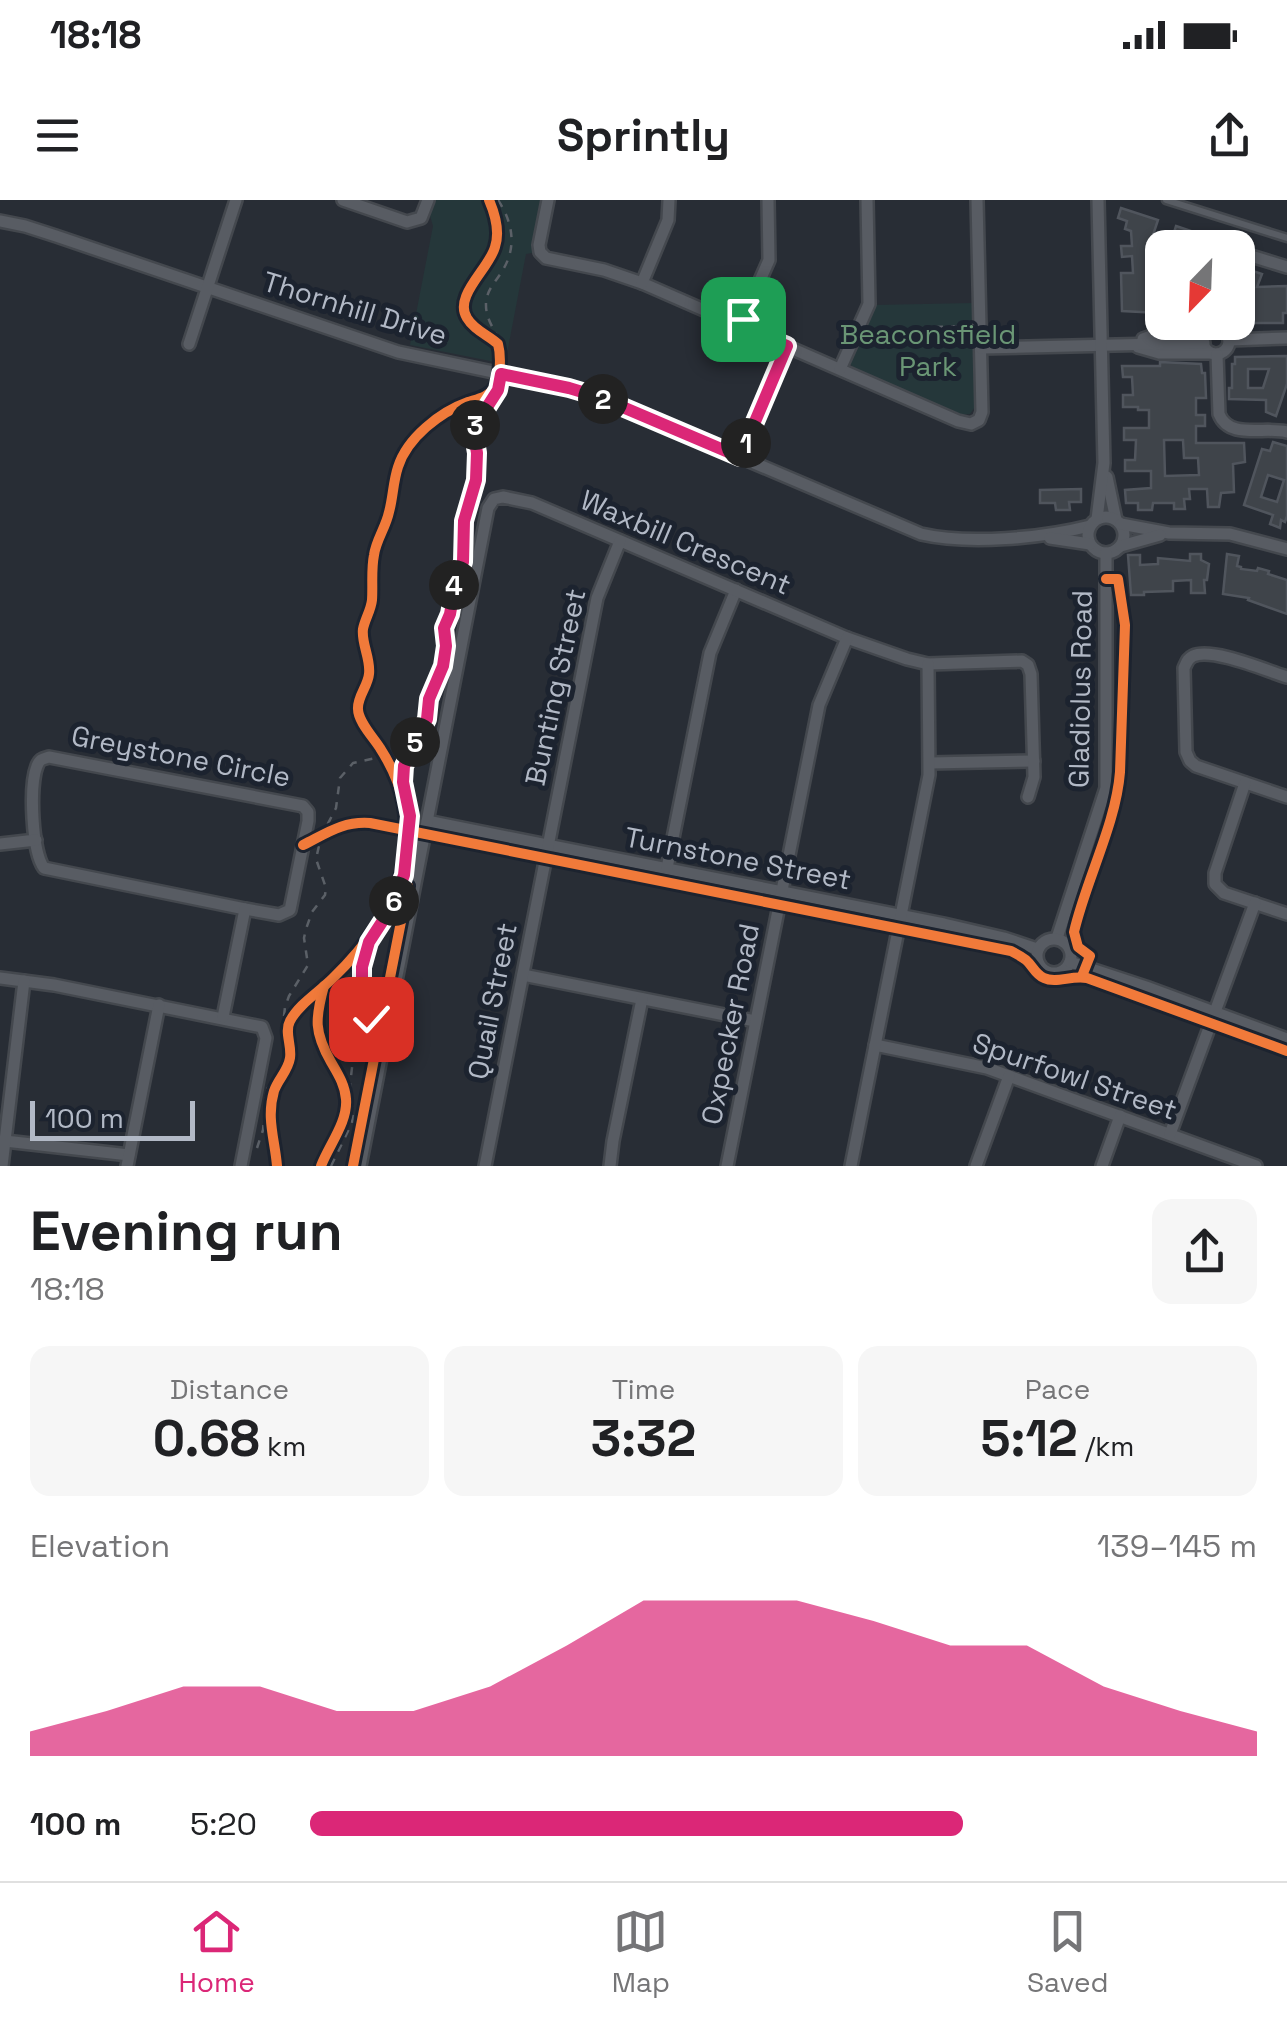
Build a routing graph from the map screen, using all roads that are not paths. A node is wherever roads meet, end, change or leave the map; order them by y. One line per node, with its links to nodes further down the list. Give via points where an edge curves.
1 (236, 200): 16 (street)
2 (343, 200): 3 (street, via 407,222 421,218)
3 (428, 200)
4 (548, 200): 15 (street, via 542,255)
5 (669, 200): 15 (street, via 668,220)
6 (768, 200): 17 (street, via 769,260)
7 (867, 200): 26 (street, via 869,304)
8 (977, 200): 25 (street)
9 (1098, 200): 23 (street)
10 (1169, 200): 12 (lane)
11 (0, 221): 16 (street, Thornhill Drive)
12 (1287, 238)
13 (1255, 257): 14 (street)
14 (1287, 267)
15 (642, 283): 17 (street)
16 (207, 287): 22 (street); 28 (street, Thornhill Drive, via 398,352 599,397)
17 (740, 326): 24 (street)
18 (1287, 338): 19 (street)
19 (1255, 339)
20 (1200, 340): 23 (street)
21 (1212, 340): 27 (street, via 1223,423 1234,430)
22 (189, 344)
23 (1101, 344): 25 (street); 29 (street)
24 (787, 346): 26 (street); 28 (street)
25 (981, 348): 26 (street, via 982,412 971,424)
26 (840, 369)
27 (1287, 432)
28 (740, 457): 33 (street, Thornhill Drive, via 921,534)
29 (1104, 463): 30 (street); 31 (street)
30 (1119, 522): 31 (street, via 1105,517); 32 (street); 36 (street)
31 (1094, 523): 33 (street, Thornhill Drive); 35 (street)
32 (1169, 533): 36 (street); 37 (street, via 1230,534)
33 (1036, 536): 35 (street, Thornhill Drive)
34 (620, 540): 39 (street, Waxbill Crescent); 48 (street, Waxbill Crescent, via 532,503 500,497 490,504); 51 (street, Bunting Street, via 597,598)
35 (1090, 544): 38 (street)
36 (1121, 546): 38 (street)
37 (1287, 550)
38 (1106, 553): 58 (street, Gladiolus Road, via 1108,776)
39 (736, 590): 40 (street, Waxbill Crescent); 52 (street, via 710,652)
40 (847, 638): 41 (street, Waxbill Crescent); 53 (street, Oxpecker Road, via 819,705)
41 (928, 664): 43 (street, Waxbill Crescent, via 1025,663); 44 (street)
42 (1287, 677): 45 (street, via 1212,654 1185,664 1188,758)
43 (1034, 761): 44 (street); 46 (street)
44 (930, 764): 57 (street)
45 (1244, 783): 47 (street); 54 (street, via 1214,880 1220,890)
46 (1028, 796)
47 (1287, 797)
48 (427, 822): 51 (street, Turnstone Street); 78 (street)
49 (36, 840): 50 (street); 55 (street, Greystone Circle, via 48,870); 55 (street, Greystone Circle, via 32,795 37,764 49,757 302,806 308,820 290,910 279,915)
50 (0, 844)
51 (549, 847): 52 (street, Turnstone Street); 61 (street, Quail Street)
52 (667, 868): 53 (street, Turnstone Street)
53 (782, 891): 57 (street, Turnstone Street); 68 (street, Oxpecker Road)
54 (1254, 903): 56 (street); 66 (street)
55 (245, 909): 67 (street)
56 (1287, 914)
57 (901, 916): 59 (street, Turnstone Street); 70 (street)
58 (1057, 938): 59 (street); 60 (street, via 1068,945)
59 (1037, 949): 60 (street, via 1044,970 1056,973)
60 (1070, 962): 66 (street)
61 (522, 975): 64 (street); 79 (street, Quail Street)
62 (0, 978): 63 (street)
63 (24, 981): 65 (street); 74 (street)
64 (642, 999): 68 (street); 80 (street)
65 (159, 1005): 67 (street); 75 (street)
66 (1214, 1012): 69 (street); 73 (street)
67 (223, 1018): 77 (street, via 259,1025 266,1038)
68 (756, 1021): 81 (street, Oxpecker Road)
69 (1287, 1039)
70 (875, 1046): 71 (street, Spurfowl Street); 82 (street)
71 (1009, 1076): 72 (street, Spurfowl Street); 83 (street)
72 (1120, 1116): 73 (street, Spurfowl Street); 84 (street)
73 (1170, 1134): 85 (street, Spurfowl Street)
74 (5, 1140): 75 (street); 76 (street)
75 (128, 1161)
76 (2, 1166)
77 (242, 1166)
78 (360, 1166)
79 (485, 1166)
80 (610, 1166)
81 (727, 1166)
82 (851, 1166)
83 (976, 1166)
84 (1102, 1166)
85 (1256, 1166)

